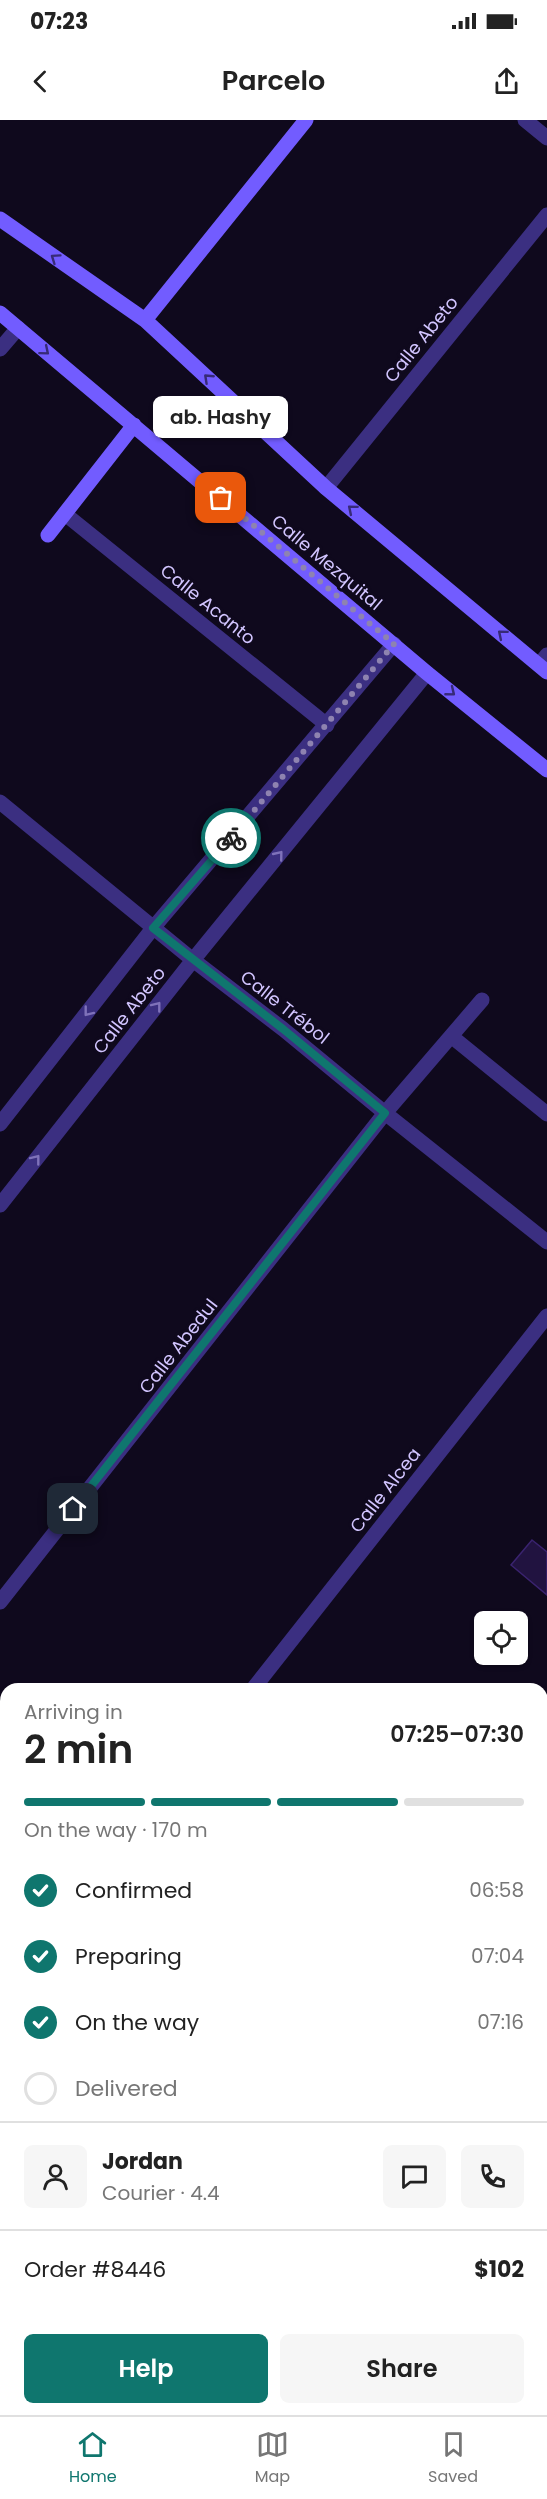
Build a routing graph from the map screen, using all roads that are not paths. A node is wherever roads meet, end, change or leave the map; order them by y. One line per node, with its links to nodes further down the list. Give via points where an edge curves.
1 (306, 120): 7 (main road)
2 (525, 120): 3 (street)
3 (547, 138)
4 (547, 215): 11 (street, Calle Abeto)
5 (0, 219): 7 (main road, one-way to 5)
6 (0, 313): 8 (main road, Calle Mezquital)
7 (145, 320): 11 (main road, one-way to 7)
8 (18, 328): 9 (street); 10 (main road, Calle Mezquital, one-way to 10)
9 (0, 349)
10 (134, 425): 12 (main road); 14 (main road, Calle Mezquital)
11 (326, 488): 15 (main road, one-way to 11)
12 (65, 514): 13 (main road); 17 (street, Calle Acanto)
13 (48, 535)
14 (394, 644): 16 (main road, Calle Mezquital); 17 (street, Calle Abeto)
15 (544, 664)
16 (428, 673): 18 (main road, Calle Mezquital, one-way to 18); 21 (street, Calle Abeto, one-way to 16)
17 (327, 725): 20 (street, Calle Abeto)
18 (547, 770)
19 (0, 802): 20 (street, Calle Trébol)
20 (153, 928): 21 (street, Calle Trébol); 26 (street, Calle Abeto, one-way to 26)
21 (193, 960): 24 (street, Calle Trébol); 27 (street, Calle Abeto, one-way to 21)
22 (482, 1000): 23 (street, Calle Abedul)
23 (451, 1036): 24 (street, Calle Abedul); 25 (street)
24 (385, 1113): 28 (street, Calle Trébol); 30 (street, Calle Abedul)
25 (547, 1114)
26 (0, 1124)
27 (0, 1205)
28 (547, 1242)
29 (547, 1316): 31 (street, Calle Alcea)
30 (0, 1602)
31 (258, 1683)

